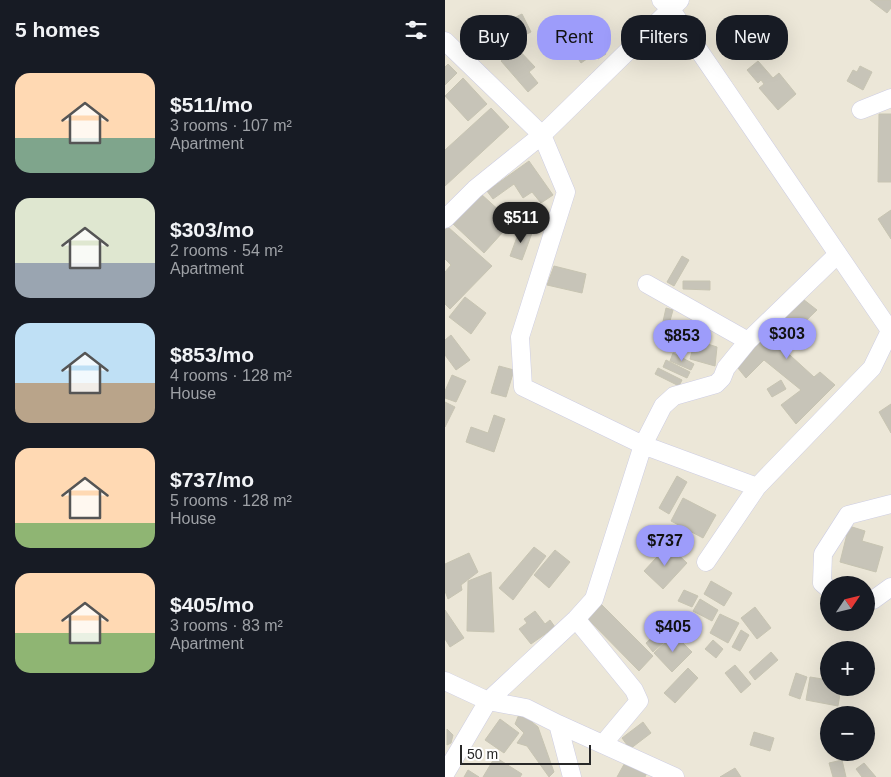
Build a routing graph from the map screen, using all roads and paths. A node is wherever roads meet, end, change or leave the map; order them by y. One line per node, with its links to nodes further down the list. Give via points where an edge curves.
1 (670, 3): 5 (street); 7 (street)
2 (445, 41): 5 (street)
3 (891, 98): 4 (street)
4 (861, 110)
5 (542, 135): 6 (street, via 475,189); 11 (street, via 566,192 520,337 523,387)
6 (445, 219)
7 (838, 254): 9 (street); 10 (street)
8 (647, 284): 10 (street)
9 (891, 333): 12 (street, via 872,368)
10 (747, 341): 11 (street, via 716,384 674,396 663,406)
11 (643, 445): 12 (street); 18 (street, via 594,599)
12 (757, 487): 14 (street)
13 (891, 504): 15 (street, via 848,516 823,554)
14 (707, 562)
15 (822, 576)
16 (891, 587): 17 (street)
17 (875, 599)
18 (576, 619): 20 (street); 22 (street, via 634,690 639,701)
19 (445, 681): 20 (street)
20 (487, 701): 21 (street, via 526,708); 23 (street)
21 (558, 724): 22 (street); 24 (street)
22 (603, 744): 25 (street)
23 (445, 774)
24 (572, 777)
25 (675, 777)

